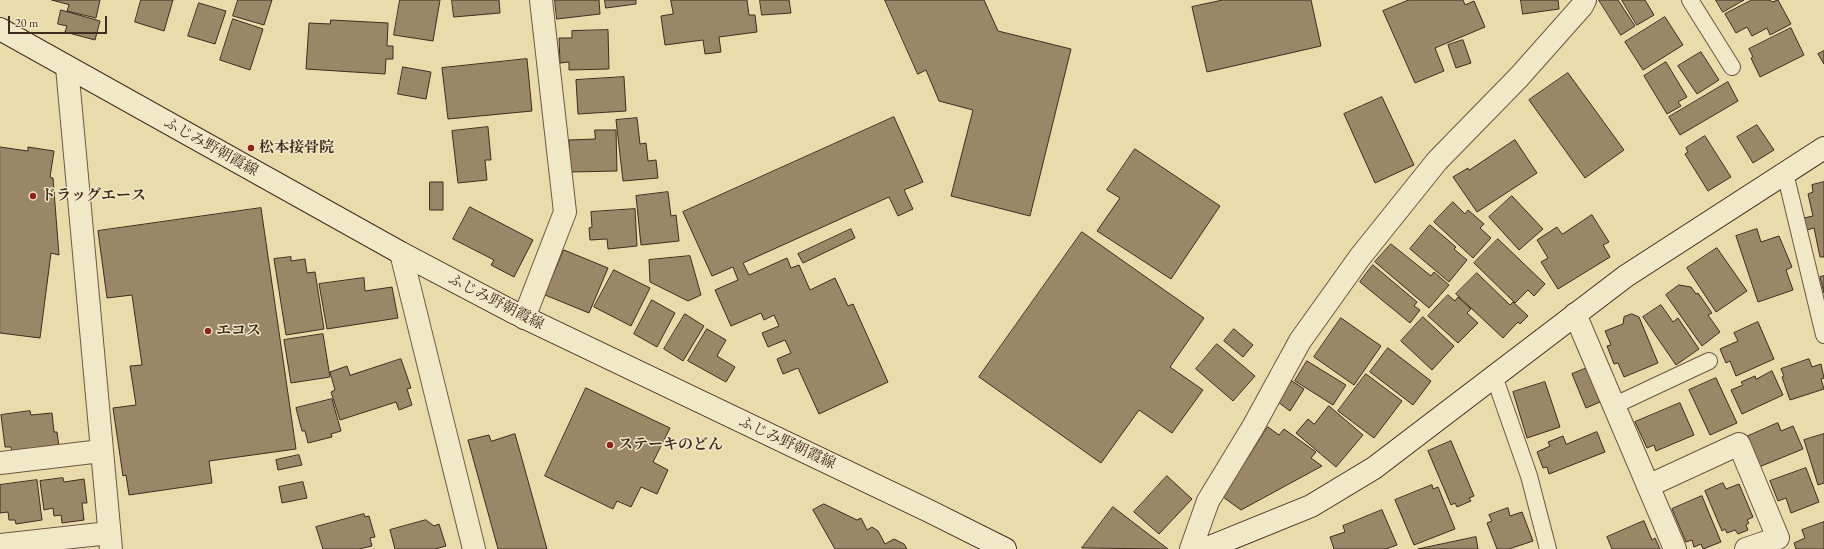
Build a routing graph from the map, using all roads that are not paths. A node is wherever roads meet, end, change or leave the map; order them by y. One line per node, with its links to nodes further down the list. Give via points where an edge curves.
1 (540, 0): 11 (street, via 565,212)
2 (1584, 0): 23 (street, via 1582,6 1519,77 1437,161 1346,277 1300,341 1253,427 1208,501)
3 (1690, 0): 6 (lane)
4 (0, 29): 5 (street, ふじみ野朝霞線)
5 (68, 67): 9 (street, ふじみ野朝霞線); 16 (street)
6 (1732, 67)
7 (1824, 148): 8 (street)
8 (1785, 173): 10 (street, via 1626,276); 12 (lane)
9 (401, 253): 11 (street, ふじみ野朝霞線); 21 (street)
10 (1575, 314): 14 (street); 15 (street)
11 (524, 318): 22 (street, ふじみ野朝霞線)
12 (1824, 335)
13 (1709, 362): 15 (lane)
14 (1494, 376): 24 (street, via 1374,468 1311,506); 25 (lane, via 1529,476)
15 (1613, 406): 18 (street)
16 (101, 451): 17 (street); 19 (street)
17 (0, 463)
18 (1648, 486): 26 (street); 27 (street, via 1738,444 1778,538)
19 (110, 541): 20 (street)
20 (0, 545)
21 (474, 549)
22 (1005, 549)
23 (1191, 549)
24 (1205, 549)
25 (1548, 549)
26 (1675, 549)
27 (1746, 549)

